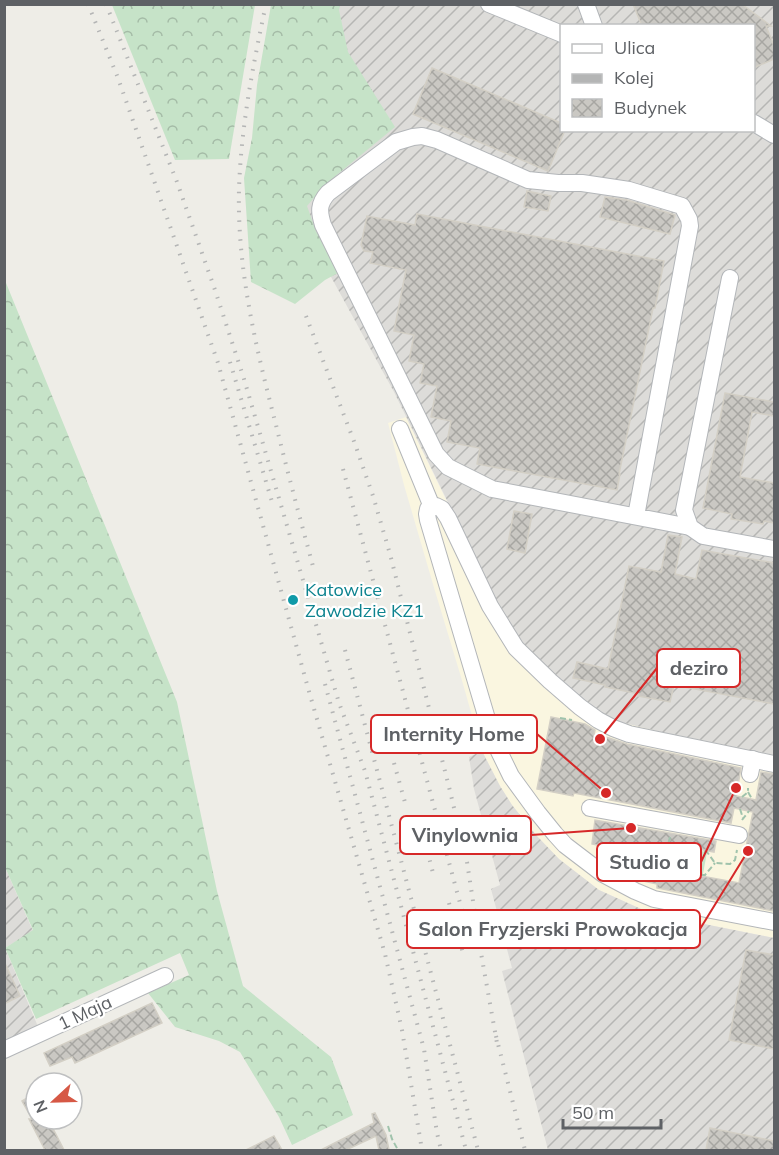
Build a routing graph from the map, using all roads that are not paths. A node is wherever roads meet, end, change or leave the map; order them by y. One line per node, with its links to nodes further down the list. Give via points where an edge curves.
1 (489, 4): 4 (street)
2 (586, 4): 3 (street)
3 (593, 24)
4 (560, 34)
5 (755, 124): 6 (street)
6 (774, 135)
7 (730, 278): 11 (street, via 684,505)
8 (400, 429): 9 (street)
9 (432, 507): 13 (street, via 442,508 448,518 490,606 516,648 580,707 629,734 752,767); 16 (street, via 428,509 428,520 493,739 511,776 538,813 566,845 603,874 635,891 654,899)
10 (636, 516): 10 (street, via 492,489 441,460 322,225 322,199 396,142 422,136 528,180 609,186 682,206 689,219 688,244); 11 (street)
11 (690, 527): 12 (street, via 703,536)
12 (774, 549)
13 (774, 764)
14 (590, 808): 15 (street)
15 (739, 835)
16 (774, 922)
17 (165, 976): 18 (street, 1 Maja)
18 (4, 1050)

